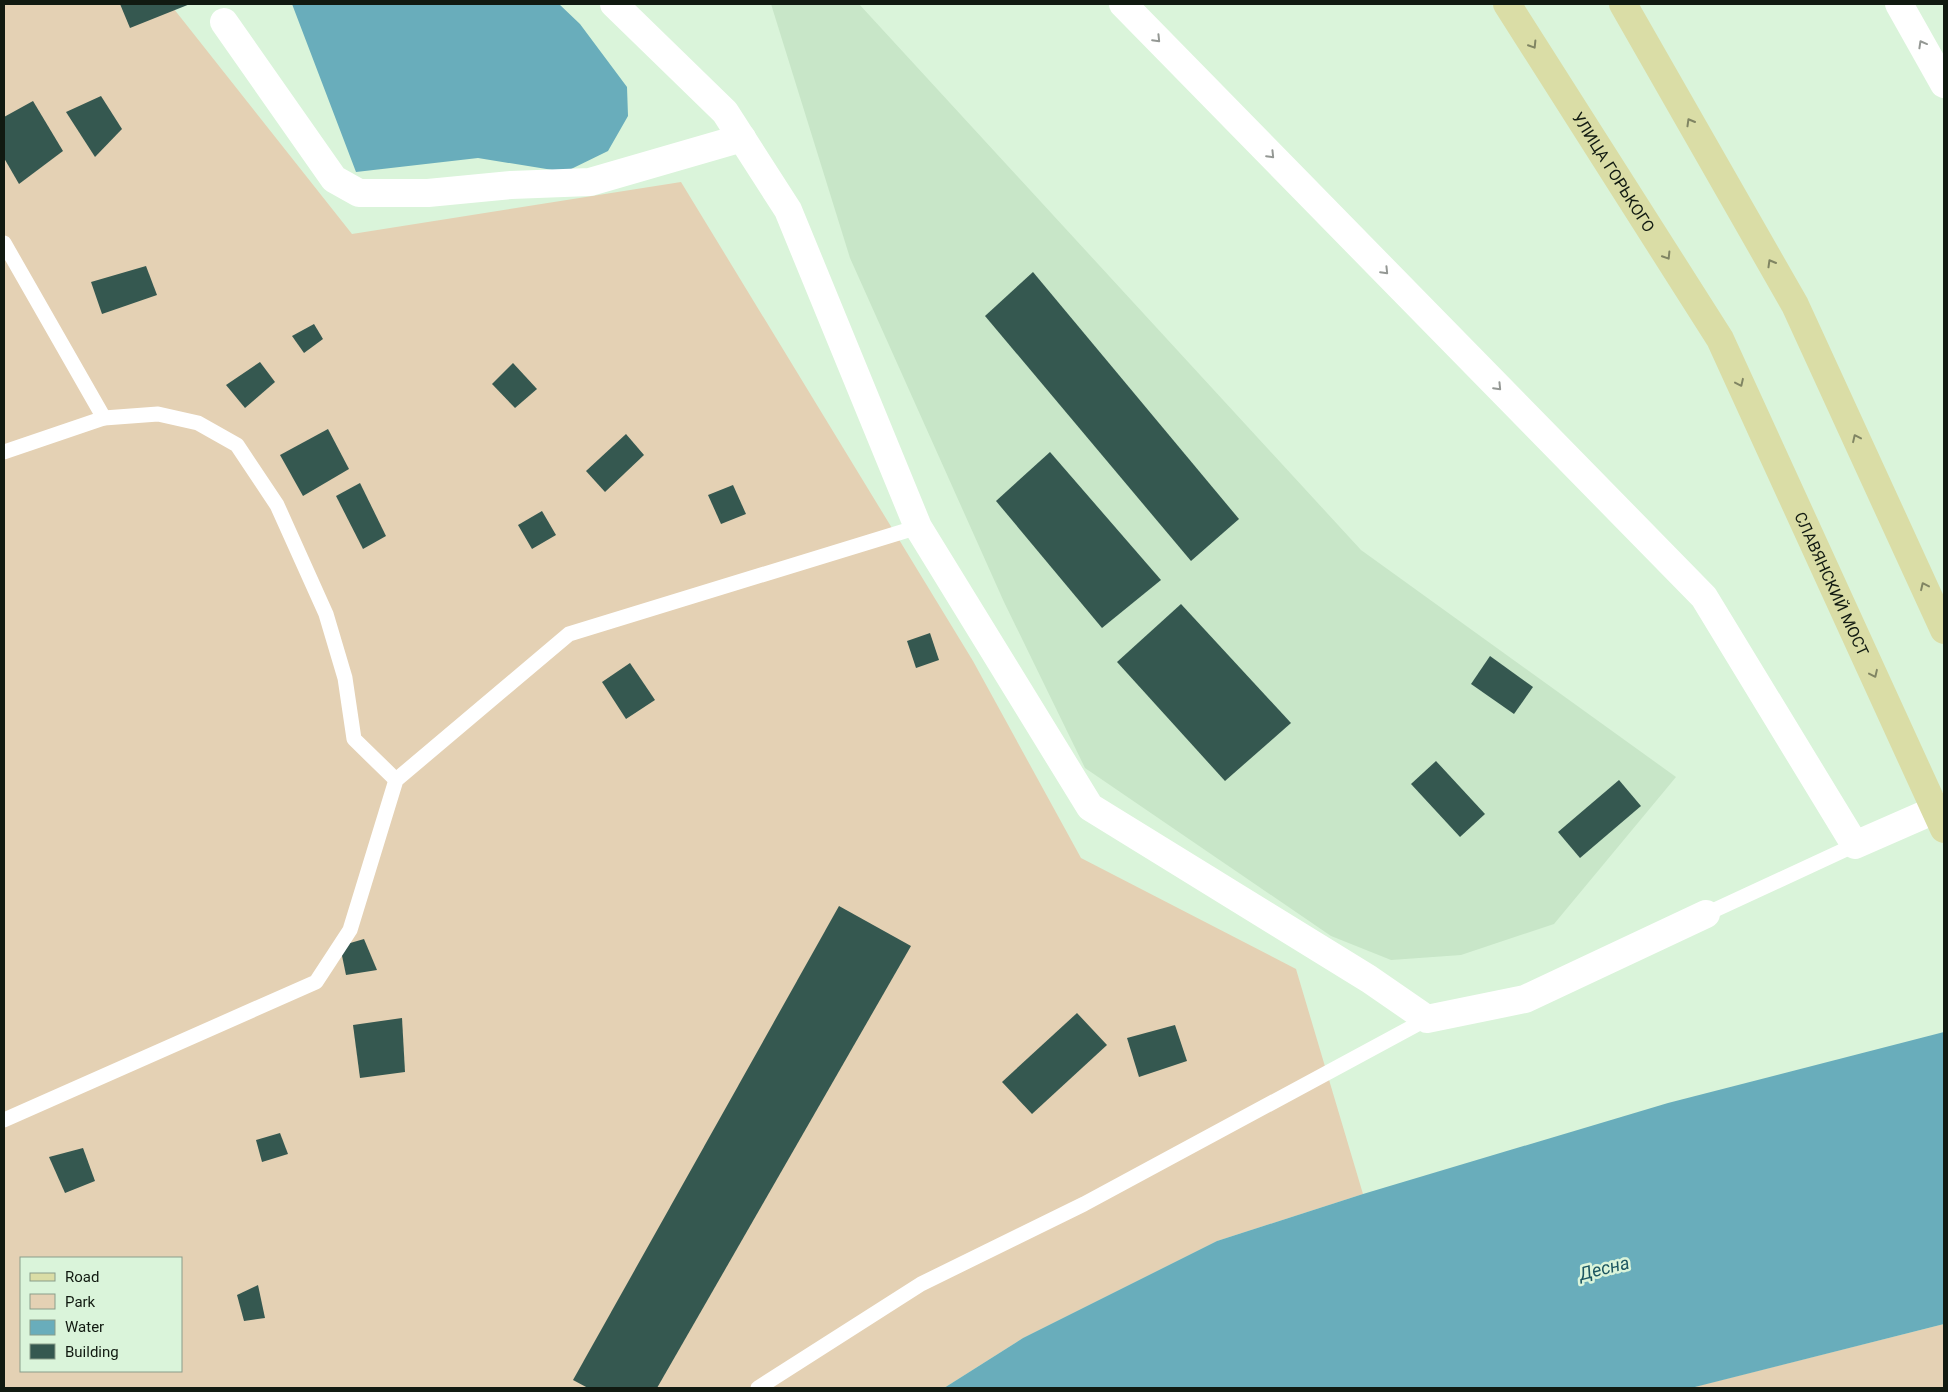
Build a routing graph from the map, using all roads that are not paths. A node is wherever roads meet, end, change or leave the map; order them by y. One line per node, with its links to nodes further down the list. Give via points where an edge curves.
1 (614, 4): 8 (street, via 725,112)
2 (1123, 4): 18 (street, one-way to 18, via 1704,597)
3 (1507, 4): 10 (main road, УЛИЦА ГОРЬКОГО, one-way to 10)
4 (1623, 4): 14 (main road, one-way to 4, via 1795,305)
5 (1899, 4): 7 (street, one-way to 5)
6 (224, 22): 8 (street, via 334,179 359,193 428,193 590,182)
7 (1944, 84)
8 (742, 138): 13 (street, via 788,210)
9 (4, 243): 11 (lane)
10 (1720, 339): 17 (main road, СЛАВЯНСКИЙ МОСТ, one-way to 17)
11 (104, 418): 12 (lane); 15 (lane, via 158,414 198,423 238,445 277,505 326,614 344,678 354,739)
12 (4, 452)
13 (918, 527): 15 (lane, via 569,634); 20 (street, via 1090,807 1370,980)
14 (1944, 630)
15 (396, 780): 21 (lane, via 350,930 316,982)
16 (1944, 806): 18 (street)
17 (1944, 828)
18 (1855, 845): 19 (lane)
19 (1706, 914): 20 (street, via 1524,999)
20 (1427, 1019): 22 (lane, via 1084,1204 921,1284)
21 (4, 1120)
22 (758, 1388)

